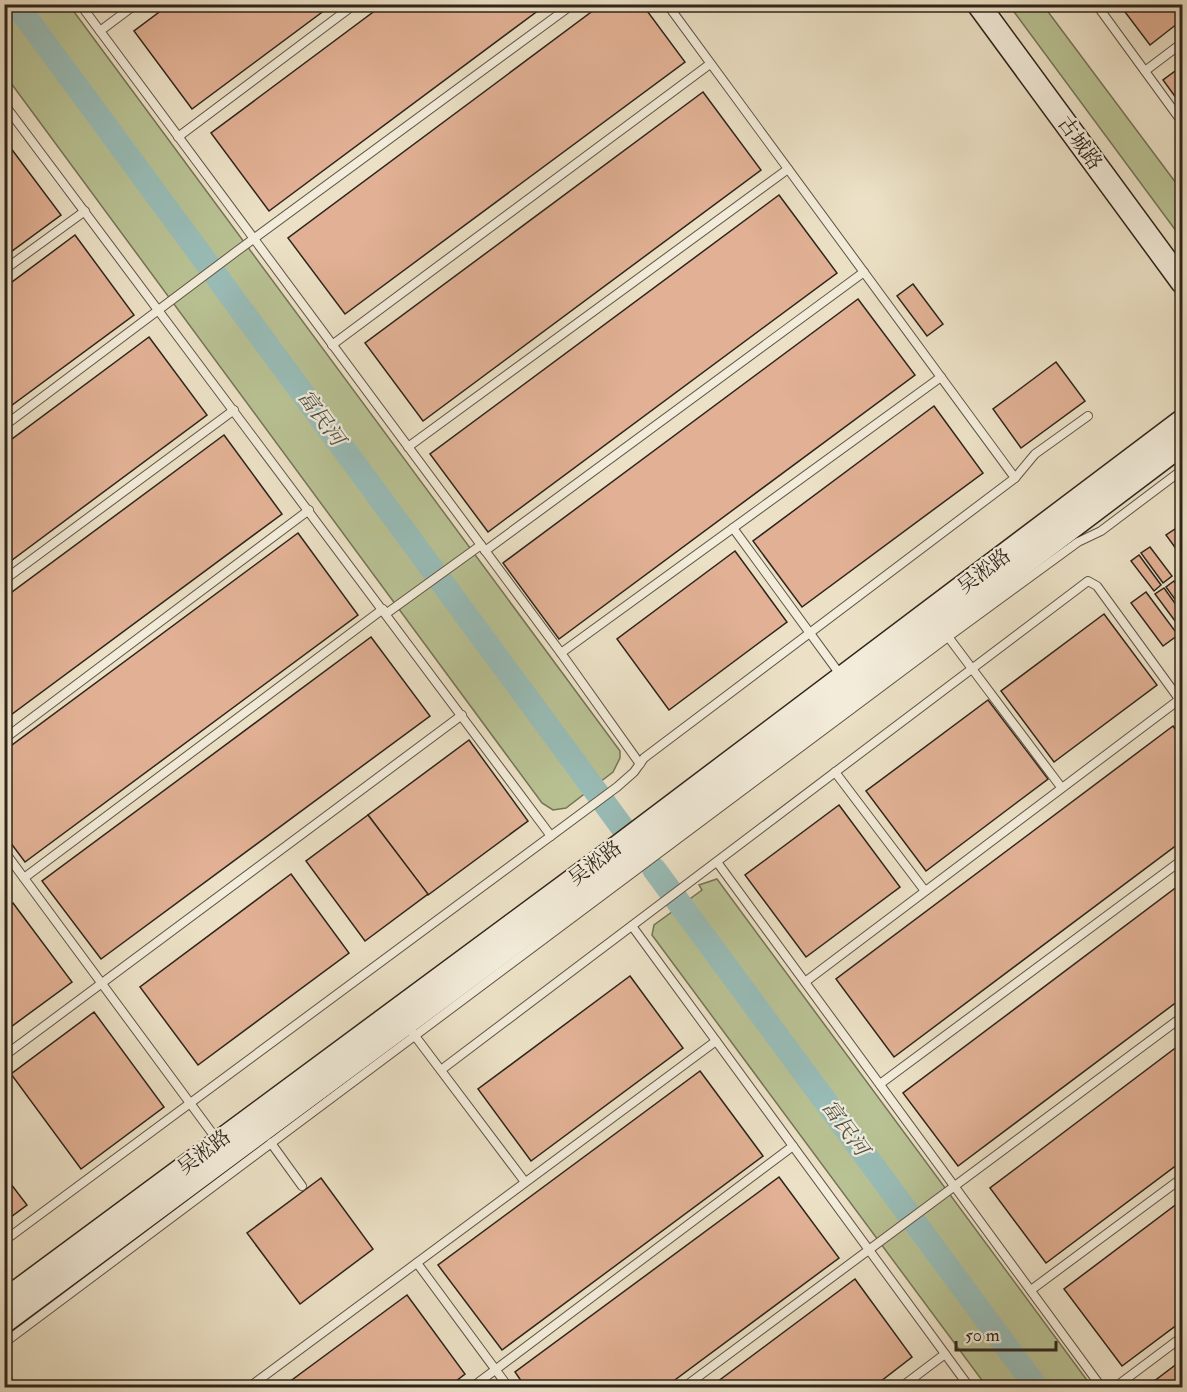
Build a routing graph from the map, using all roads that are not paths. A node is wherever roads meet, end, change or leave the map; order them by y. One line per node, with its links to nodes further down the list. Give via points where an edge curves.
1 (80, 4): 9 (lane)
2 (136, 4): 9 (lane)
3 (355, 4): 15 (lane)
4 (573, 4): 18 (lane)
5 (667, 4): 11 (lane)
6 (978, 4): 22 (main road, 古城路)
7 (988, 4): 19 (main road, 古城路)
8 (1096, 4): 12 (lane)
9 (100, 31): 15 (lane)
10 (1182, 43): 12 (lane)
11 (710, 64): 16 (lane); 24 (lane)
12 (1145, 71): 14 (lane)
13 (5, 106): 17 (lane)
14 (1182, 122)
15 (178, 136): 18 (lane)
16 (788, 170): 21 (lane); 31 (lane)
17 (85, 211): 20 (lane); 23 (lane)
18 (254, 239): 23 (lane); 24 (lane)
19 (1182, 266)
20 (4, 270)
21 (864, 272): 25 (lane); 36 (lane)
22 (1182, 282)
23 (159, 311): 26 (lane); 29 (lane)
24 (332, 345): 31 (lane)
25 (941, 377): 33 (lane); 35 (lane)
26 (234, 410): 34 (lane); 37 (lane)
27 (1088, 416): 33 (lane, via 1035,454)
28 (1182, 421): 39 (main road, 吴淞路)
29 (4, 426)
30 (1182, 444): 39 (main road, 吴淞路)
31 (408, 447): 36 (lane)
32 (1182, 470): 39 (lane, via 1101,531)
33 (1015, 478): 40 (lane)
34 (309, 510): 38 (lane); 46 (lane)
35 (734, 528): 40 (lane); 41 (lane)
36 (483, 548): 38 (lane); 41 (lane)
37 (4, 580)
38 (385, 611): 45 (lane); 54 (lane)
39 (939, 625): 42 (lane); 43 (main road, 吴淞路); 60 (main road, 吴淞路)
40 (810, 633): 43 (lane); 47 (lane)
41 (561, 653): 47 (lane)
42 (972, 669): 44 (lane, via 1088,581 1097,586); 48 (lane); 49 (lane)
43 (842, 678): 60 (main road, 吴淞路)
44 (1181, 701): 49 (lane)
45 (462, 715): 50 (lane); 58 (lane)
46 (4, 739)
47 (640, 764): 50 (lane)
48 (835, 772): 53 (lane); 55 (lane)
49 (1061, 787): 55 (lane)
50 (551, 836): 65 (lane)
51 (4, 851): 54 (lane)
52 (1182, 860): 64 (lane)
53 (717, 862): 56 (lane); 57 (lane)
54 (24, 878): 58 (lane)
55 (925, 891): 57 (lane)
56 (632, 926): 61 (lane); 63 (lane)
57 (805, 982): 64 (lane)
58 (102, 983): 62 (lane); 65 (lane)
59 (1182, 1017): 71 (lane)
60 (406, 1024): 63 (lane); 66 (main road, 吴淞路); 67 (lane); 78 (main road, 吴淞路)
61 (716, 1041): 68 (lane); 70 (lane)
62 (4, 1056)
63 (441, 1070): 70 (lane)
64 (880, 1084): 71 (lane)
65 (191, 1103): 66 (lane); 73 (lane)
66 (218, 1142): 77 (main road, 吴淞路)
67 (271, 1143): 72 (lane); 80 (lane)
68 (793, 1146): 74 (lane); 82 (lane)
69 (1182, 1178): 76 (lane)
70 (525, 1182): 75 (lane)
71 (954, 1185): 74 (lane); 76 (lane)
72 (302, 1186)
73 (4, 1241)
74 (868, 1249): 81 (lane); 86 (lane)
75 (417, 1263): 82 (lane); 83 (lane)
76 (1031, 1290): 89 (lane)
77 (4, 1301)
78 (4, 1322)
79 (1182, 1337): 90 (lane)
80 (4, 1342)
81 (945, 1354): 87 (lane); 88 (lane)
82 (496, 1369): 84 (lane); 85 (lane)
83 (248, 1388)
84 (471, 1388)
85 (509, 1388)
86 (683, 1388)
87 (900, 1388)
88 (970, 1388)
89 (1102, 1388)
90 (1114, 1388)

